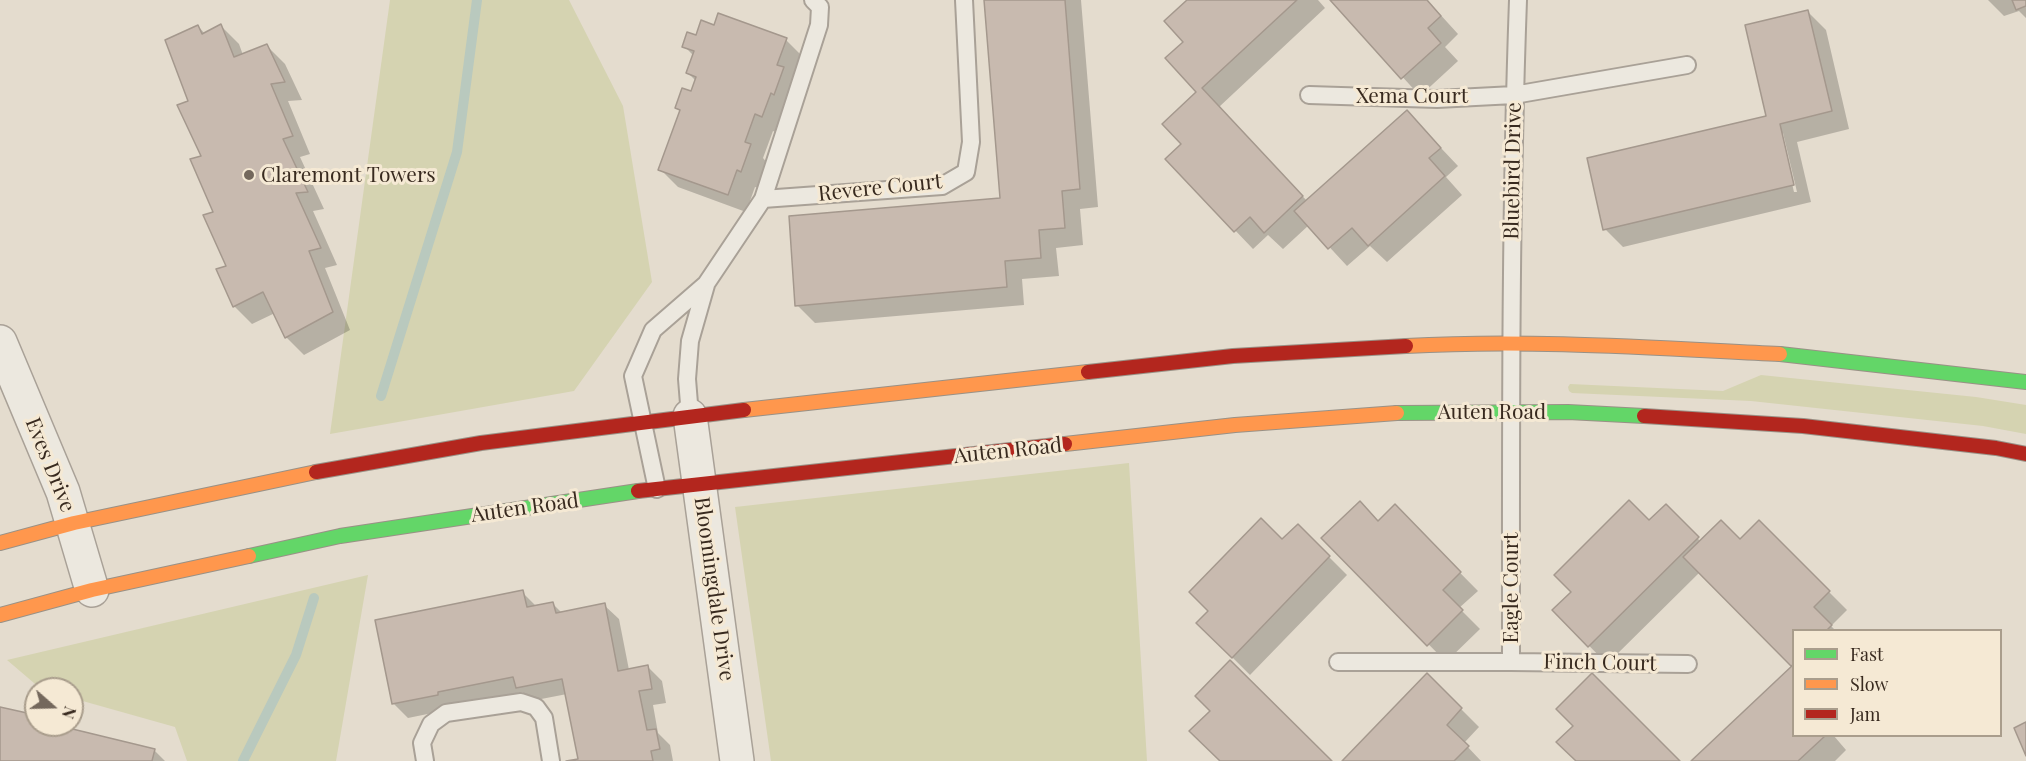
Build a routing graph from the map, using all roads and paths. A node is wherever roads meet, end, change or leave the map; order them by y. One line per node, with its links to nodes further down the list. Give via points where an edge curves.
1 (813, 0): 7 (lane, via 820,7 819,26)
2 (964, 0): 7 (lane, Revere Court, via 971,142 966,172 942,186)
3 (1518, 0): 5 (lane, Bluebird Drive)
4 (1687, 65): 5 (lane, Xema Court)
5 (1514, 94): 6 (lane, Xema Court, via 1437,99); 10 (lane, Bluebird Drive)
6 (1309, 95)
7 (763, 199): 8 (lane)
8 (706, 284): 13 (lane, via 690,341); 14 (lane, via 653,330 633,376)
9 (0, 342): 18 (street, Eves Drive)
10 (1513, 343): 11 (street, via 1785,354); 12 (lane, Bluebird Drive); 13 (street, via 1233,356)
11 (2026, 382)
12 (1512, 412): 15 (street, Auten Road, via 1803,426); 16 (street, Auten Road, via 1418,412 1235,425); 23 (lane, Eagle Court)
13 (690, 416): 14 (street); 16 (street, Bloomingdale Drive)
14 (642, 424): 17 (lane); 18 (street, via 481,443 322,471)
15 (2026, 454)
16 (700, 486): 17 (street, Auten Road); 27 (street, Bloomingdale Drive)
17 (657, 489): 20 (street, Auten Road, via 340,536)
18 (74, 523): 19 (street); 20 (street, Eves Drive)
19 (0, 543)
20 (92, 590): 21 (street, Auten Road)
21 (0, 615)
22 (1338, 662): 23 (lane, Eagle Court)
23 (1511, 662): 24 (lane, Finch Court)
24 (1688, 664)
25 (425, 761): 26 (lane, via 422,743 431,724 446,713 521,702 536,707 544,718)
26 (551, 761)
27 (737, 761)

